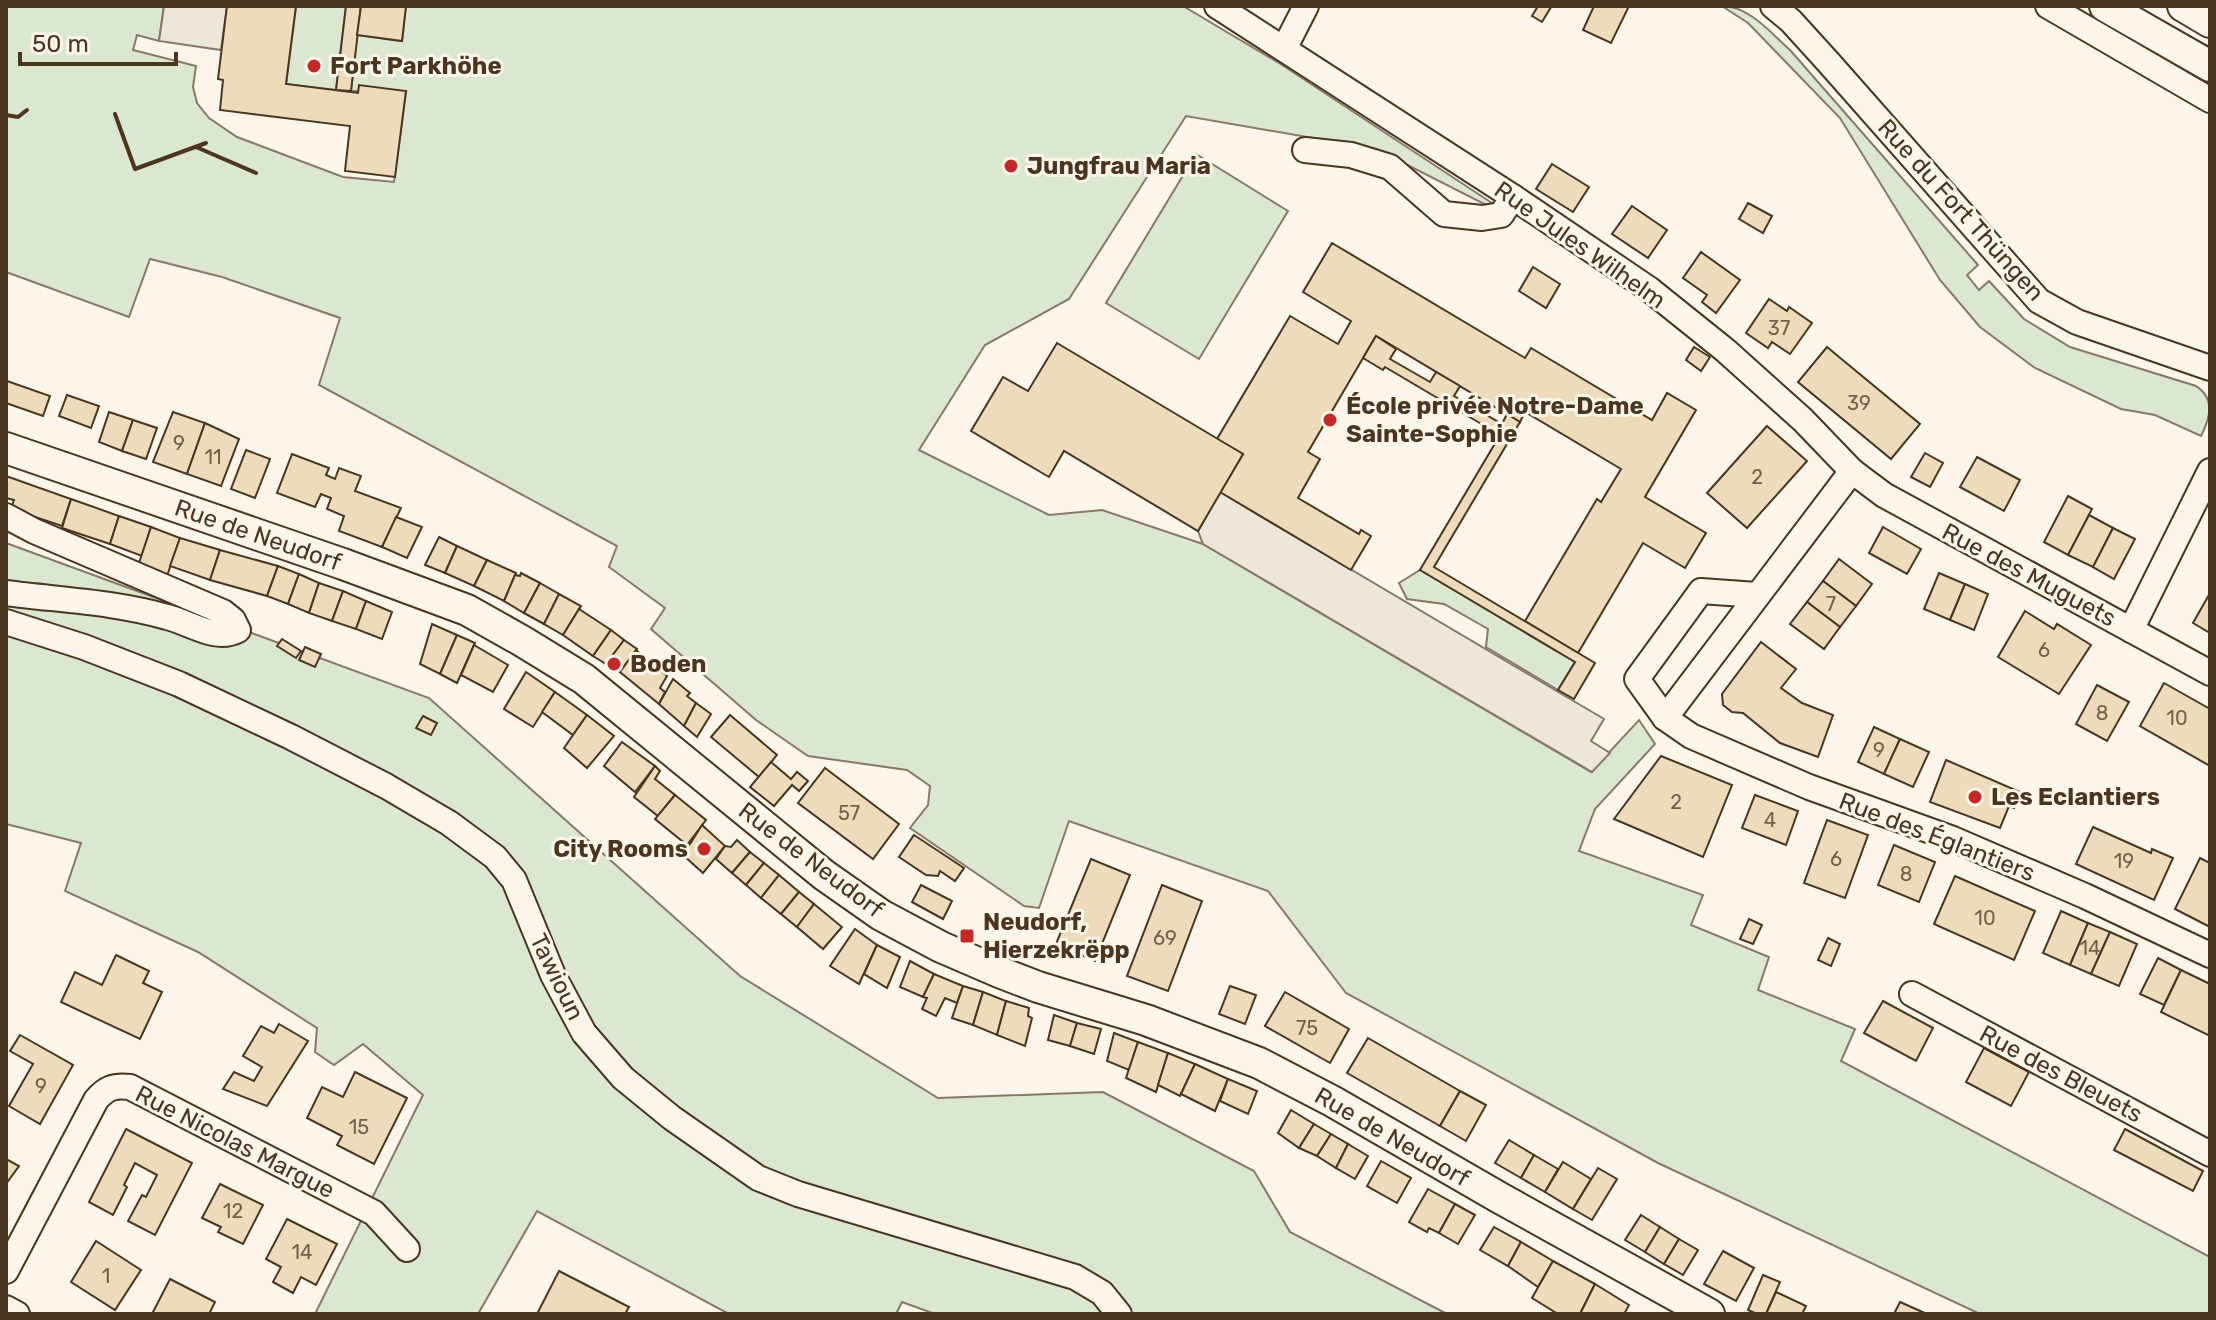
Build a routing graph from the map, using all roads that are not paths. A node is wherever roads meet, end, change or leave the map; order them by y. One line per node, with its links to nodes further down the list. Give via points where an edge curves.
1 (1217, 6): 8 (street, Rue Jules Wilhelm)
2 (1306, 6): 8 (street)
3 (1773, 6): 13 (street, Rue du Fort Thüngen, via 2039,301 2077,322)
4 (2048, 6): 10 (street)
5 (2105, 6): 9 (main road)
6 (2183, 6): 7 (main road)
7 (2210, 22)
8 (1284, 49): 12 (street, Rue Jules Wilhelm)
9 (2210, 66)
10 (2210, 100)
11 (1305, 150): 12 (street, via 1351,155 1390,167 1444,214 1501,215)
12 (1513, 197): 15 (street, Rue Jules Wilhelm, via 1649,289 1725,350)
13 (2210, 368)
14 (6, 448): 32 (main road, Rue de Neudorf, via 467,610 584,679 824,875 881,915 999,972 1259,1063)
15 (1852, 471): 19 (street); 21 (street, Rue des Muguets, via 1905,507)
16 (2210, 471): 21 (street)
17 (6, 516): 18 (street, via 223,612 238,630 215,634 134,609)
18 (6, 593)
19 (1757, 595): 23 (street); 23 (street, via 1720,593 1646,692)
20 (6, 622): 31 (street, Tawioun, via 179,684 291,737 449,823 495,857 514,880 553,975 584,1033 623,1078 758,1178 1075,1277 1102,1293)
21 (2131, 630): 22 (street, Rue des Muguets)
22 (2210, 673)
23 (1665, 718): 24 (street, Rue des Églantiers, via 1691,736 1809,787 1953,839)
24 (2210, 955)
25 (1912, 994): 26 (street, Rue des Bleuets)
26 (2210, 1154)
27 (407, 1249): 28 (street, Rue Nicolas Margue, via 374,1213 130,1087 117,1085 96,1100)
28 (6, 1271)
29 (6, 1308): 30 (street)
30 (17, 1314)
31 (1119, 1314)
32 (1709, 1314)

